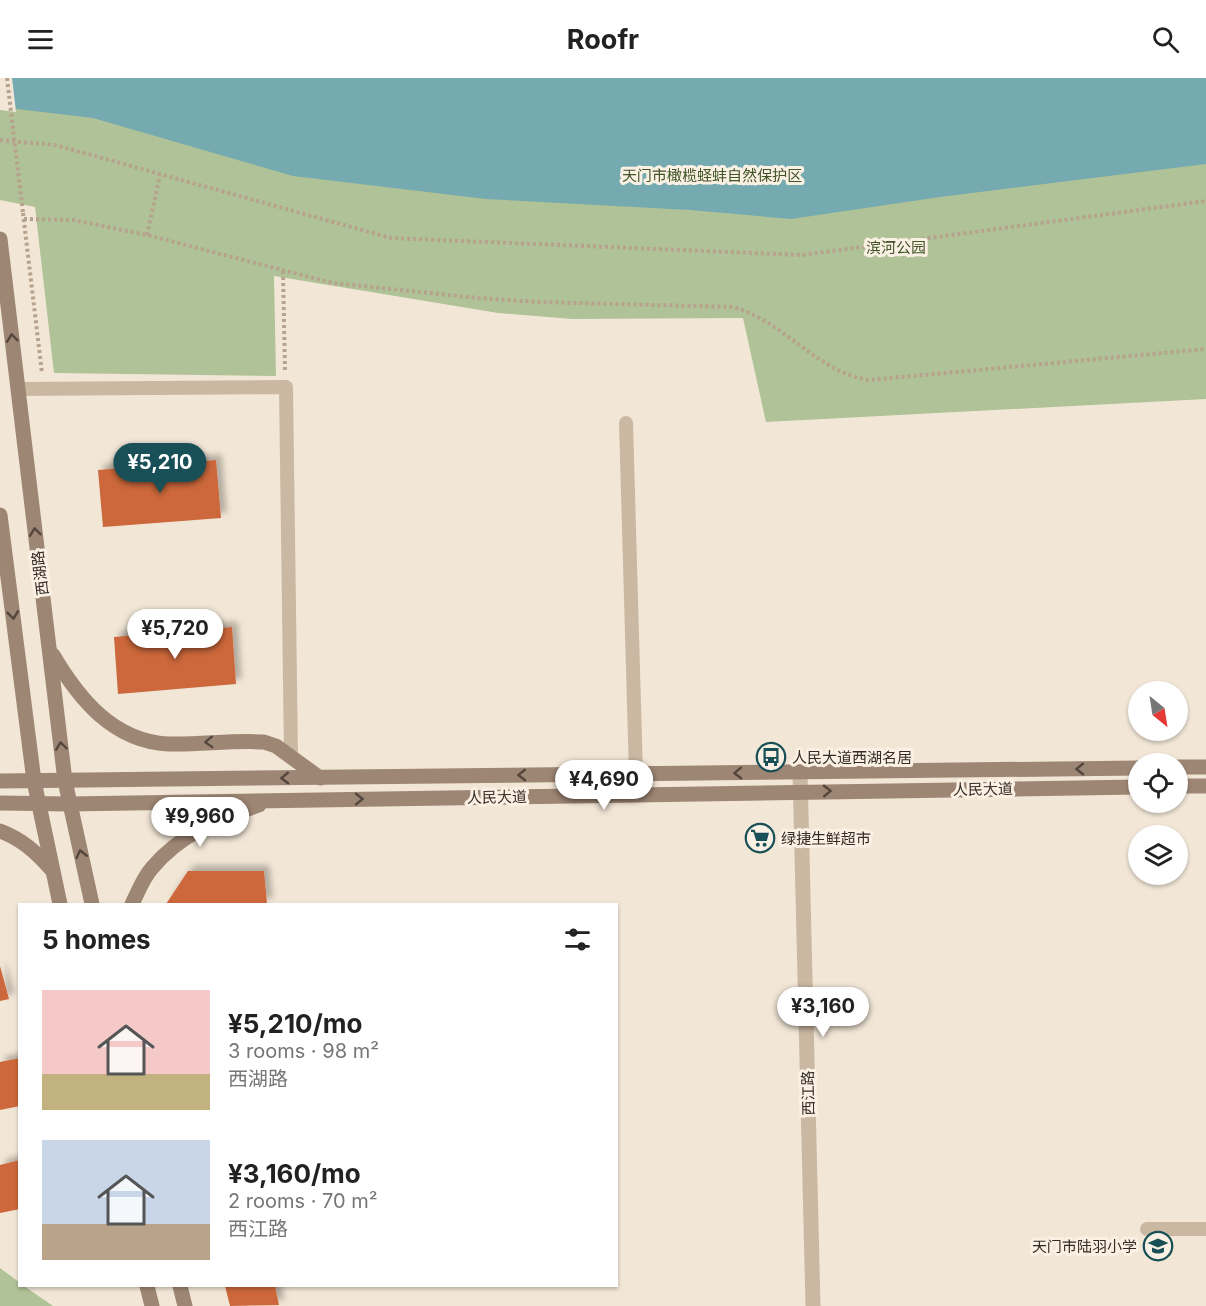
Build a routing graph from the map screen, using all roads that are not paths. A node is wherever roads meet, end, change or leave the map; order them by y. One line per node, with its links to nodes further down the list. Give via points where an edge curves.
1 (0, 239): 2 (main road, 西湖路, one-way to 1)
2 (18, 389): 5 (main road, 西湖路, one-way to 2); 6 (lane, via 286,387)
3 (626, 423): 11 (lane)
4 (0, 515): 14 (main road, one-way to 14)
5 (49, 648): 6 (main road, one-way to 5, via 264,742 167,744 135,738 111,724 79,696); 15 (main road, 西湖路, one-way to 5)
6 (291, 756): 12 (main road)
7 (1188, 767): 8 (main road)
8 (1206, 767)
9 (1128, 768): 10 (main road, 人民大道, one-way to 10)
10 (800, 772): 11 (main road, 人民大道, one-way to 11); 19 (street, 西江路)
11 (636, 774): 12 (main road, 人民大道, one-way to 12)
12 (320, 778): 15 (main road, 人民大道, one-way to 15)
13 (0, 781): 14 (main road, 人民大道)
14 (34, 781): 15 (main road, 人民大道); 22 (main road)
15 (65, 781): 23 (main road, 西湖路)
16 (1188, 786): 17 (main road)
17 (1206, 786)
18 (1128, 787): 19 (main road, 人民大道, one-way to 18)
19 (800, 792): 20 (main road, 人民大道, one-way to 19); 35 (street, 西江路)
20 (272, 800): 23 (main road, 人民大道); 28 (main road, via 205,825 185,838 151,869)
21 (0, 803): 22 (main road, 人民大道)
22 (38, 804): 23 (main road, 人民大道); 25 (main road)
23 (69, 804): 27 (main road, 西湖路, one-way to 23)
24 (0, 831): 25 (main road, via 38,854)
25 (52, 871): 26 (main road)
26 (60, 903)
27 (92, 903)
28 (133, 903)
29 (1147, 1229): 30 (lane)
30 (1206, 1229)
31 (147, 1287): 33 (main road)
32 (180, 1287): 34 (main road)
33 (152, 1306)
34 (185, 1306)
35 (813, 1306)

